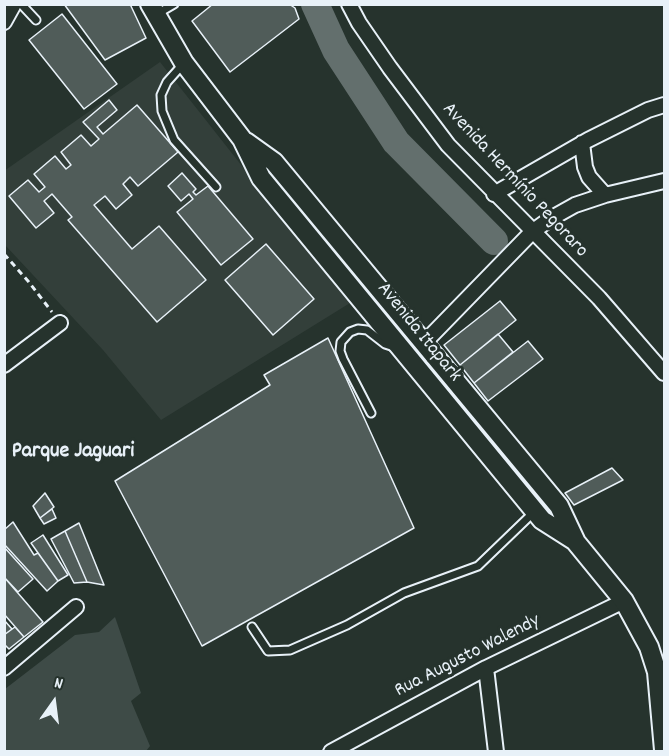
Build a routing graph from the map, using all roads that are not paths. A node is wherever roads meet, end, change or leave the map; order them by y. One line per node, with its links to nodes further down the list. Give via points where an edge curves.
1 (6, 4): 8 (street)
2 (14, 4): 8 (street)
3 (21, 4): 7 (lane)
4 (174, 4): 6 (lane)
5 (349, 4): 15 (street, Avenida Hermínio Pegoraro, via 390,68 448,145)
6 (153, 10): 9 (main road, Avenida Itapark)
7 (36, 20)
8 (5, 21)
9 (184, 63): 11 (main road, Avenida Itapark); 14 (lane, via 161,95 162,111 174,140)
10 (664, 105): 12 (street)
11 (242, 139): 19 (main road, Avenida Itapark, via 274,162); 20 (main road, Avenida Itapark, via 261,178)
12 (582, 143): 15 (street); 16 (street, via 585,168)
13 (664, 182): 16 (street)
14 (216, 187)
15 (494, 194): 17 (street, Avenida Hermínio Pegoraro)
16 (605, 195): 17 (street, via 575,205)
17 (532, 232): 19 (street); 22 (street, Avenida Hermínio Pegoraro)
18 (60, 324): 21 (street)
19 (423, 344): 25 (main road, Avenida Itapark, via 559,506)
20 (403, 350): 23 (lane, via 385,344 366,330 351,332 341,342 343,359); 24 (main road, Avenida Itapark)
21 (4, 365)
22 (662, 367)
23 (371, 413)
24 (535, 511): 25 (main road, Avenida Itapark); 28 (lane, via 478,566 404,593 347,625 290,650 268,651)
25 (575, 541): 26 (main road, Avenida Itapark)
26 (624, 601): 30 (street, Rua Augusto Walendy); 31 (main road, Avenida Itapark)
27 (76, 607): 29 (street)
28 (252, 627)
29 (4, 668)
30 (486, 668): 32 (street, Rua Augusto Walendy); 34 (street)
31 (661, 673): 33 (main road, Avenida Itapark)
32 (340, 749)
33 (664, 750)
34 (496, 752)

